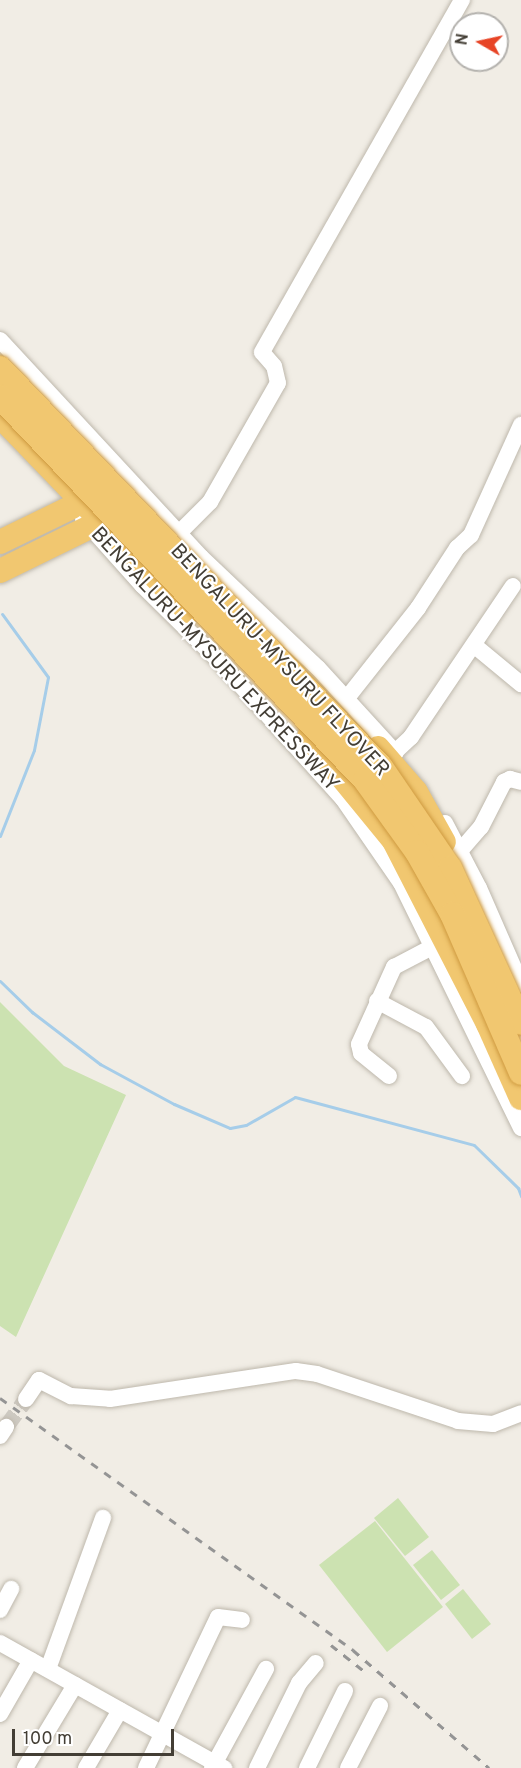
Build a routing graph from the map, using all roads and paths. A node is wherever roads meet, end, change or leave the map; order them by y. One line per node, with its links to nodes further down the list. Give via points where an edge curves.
1 (462, 0): 11 (street, via 262,352 274,366 278,383 210,502)
2 (0, 340): 11 (street)
3 (0, 355): 22 (highway, via 340,706 416,792)
4 (0, 368): 26 (highway, BENGALURU-MYSURU FLYOVER, bridge, via 381,767 434,841 460,886)
5 (0, 397): 27 (highway, BENGALURU-MYSURU EXPRESSWAY, bridge, via 365,780 417,852 452,914)
6 (0, 416): 23 (highway, BENGALURU-MYSURU EXPRESSWAY, via 324,752 394,841)
7 (521, 425): 17 (street, via 471,535 457,548 418,608)
8 (0, 432): 9 (street, BENGALURU-MYSURU EXPRESSWAY)
9 (72, 507): 10 (street, BENGALURU-MYSURU EXPRESSWAY); 12 (highway)
10 (90, 527): 13 (highway); 21 (street, BENGALURU-MYSURU EXPRESSWAY, via 216,658 343,799 401,883)
11 (179, 533): 17 (street)
12 (0, 542)
13 (0, 571)
14 (513, 586): 15 (street)
15 (475, 646): 16 (street); 18 (street, via 411,737)
16 (521, 684)
17 (346, 698): 18 (street)
18 (395, 752): 20 (street, via 422,786)
19 (521, 782): 20 (street, via 504,782 481,827)
20 (460, 850): 22 (street)
21 (434, 946): 23 (street, BENGALURU-MYSURU EXPRESSWAY); 24 (street, via 394,967)
22 (516, 973): 23 (street); 25 (highway)
23 (462, 986): 30 (highway, BENGALURU-MYSURU EXPRESSWAY); 31 (street, BENGALURU-MYSURU EXPRESSWAY)
24 (377, 1002): 28 (street, via 358,1050); 29 (street, via 426,1027)
25 (521, 1003)
26 (521, 1023)
27 (521, 1073)
28 (389, 1076)
29 (462, 1076)
30 (521, 1098)
31 (521, 1128)
32 (26, 1399): 33 (street, via 39,1380 71,1396 110,1399 296,1371 317,1374 458,1421 493,1424)
33 (521, 1413)
34 (104, 1518): 42 (street)
35 (11, 1589): 36 (street)
36 (0, 1610)
37 (242, 1620): 48 (street, via 218,1617)
38 (0, 1643): 39 (street)
39 (31, 1660): 42 (street); 47 (street)
40 (316, 1663): 53 (street, via 299,1683)
41 (266, 1668): 49 (street)
42 (48, 1669): 43 (street)
43 (75, 1685): 46 (street); 50 (street)
44 (345, 1691): 54 (street)
45 (380, 1706): 55 (street)
46 (120, 1710): 48 (street); 51 (street)
47 (0, 1714)
48 (165, 1735): 49 (street); 52 (street)
49 (217, 1766)
50 (25, 1768)
51 (86, 1768)
52 (146, 1768)
53 (257, 1768)
54 (307, 1768)
55 (348, 1768)

